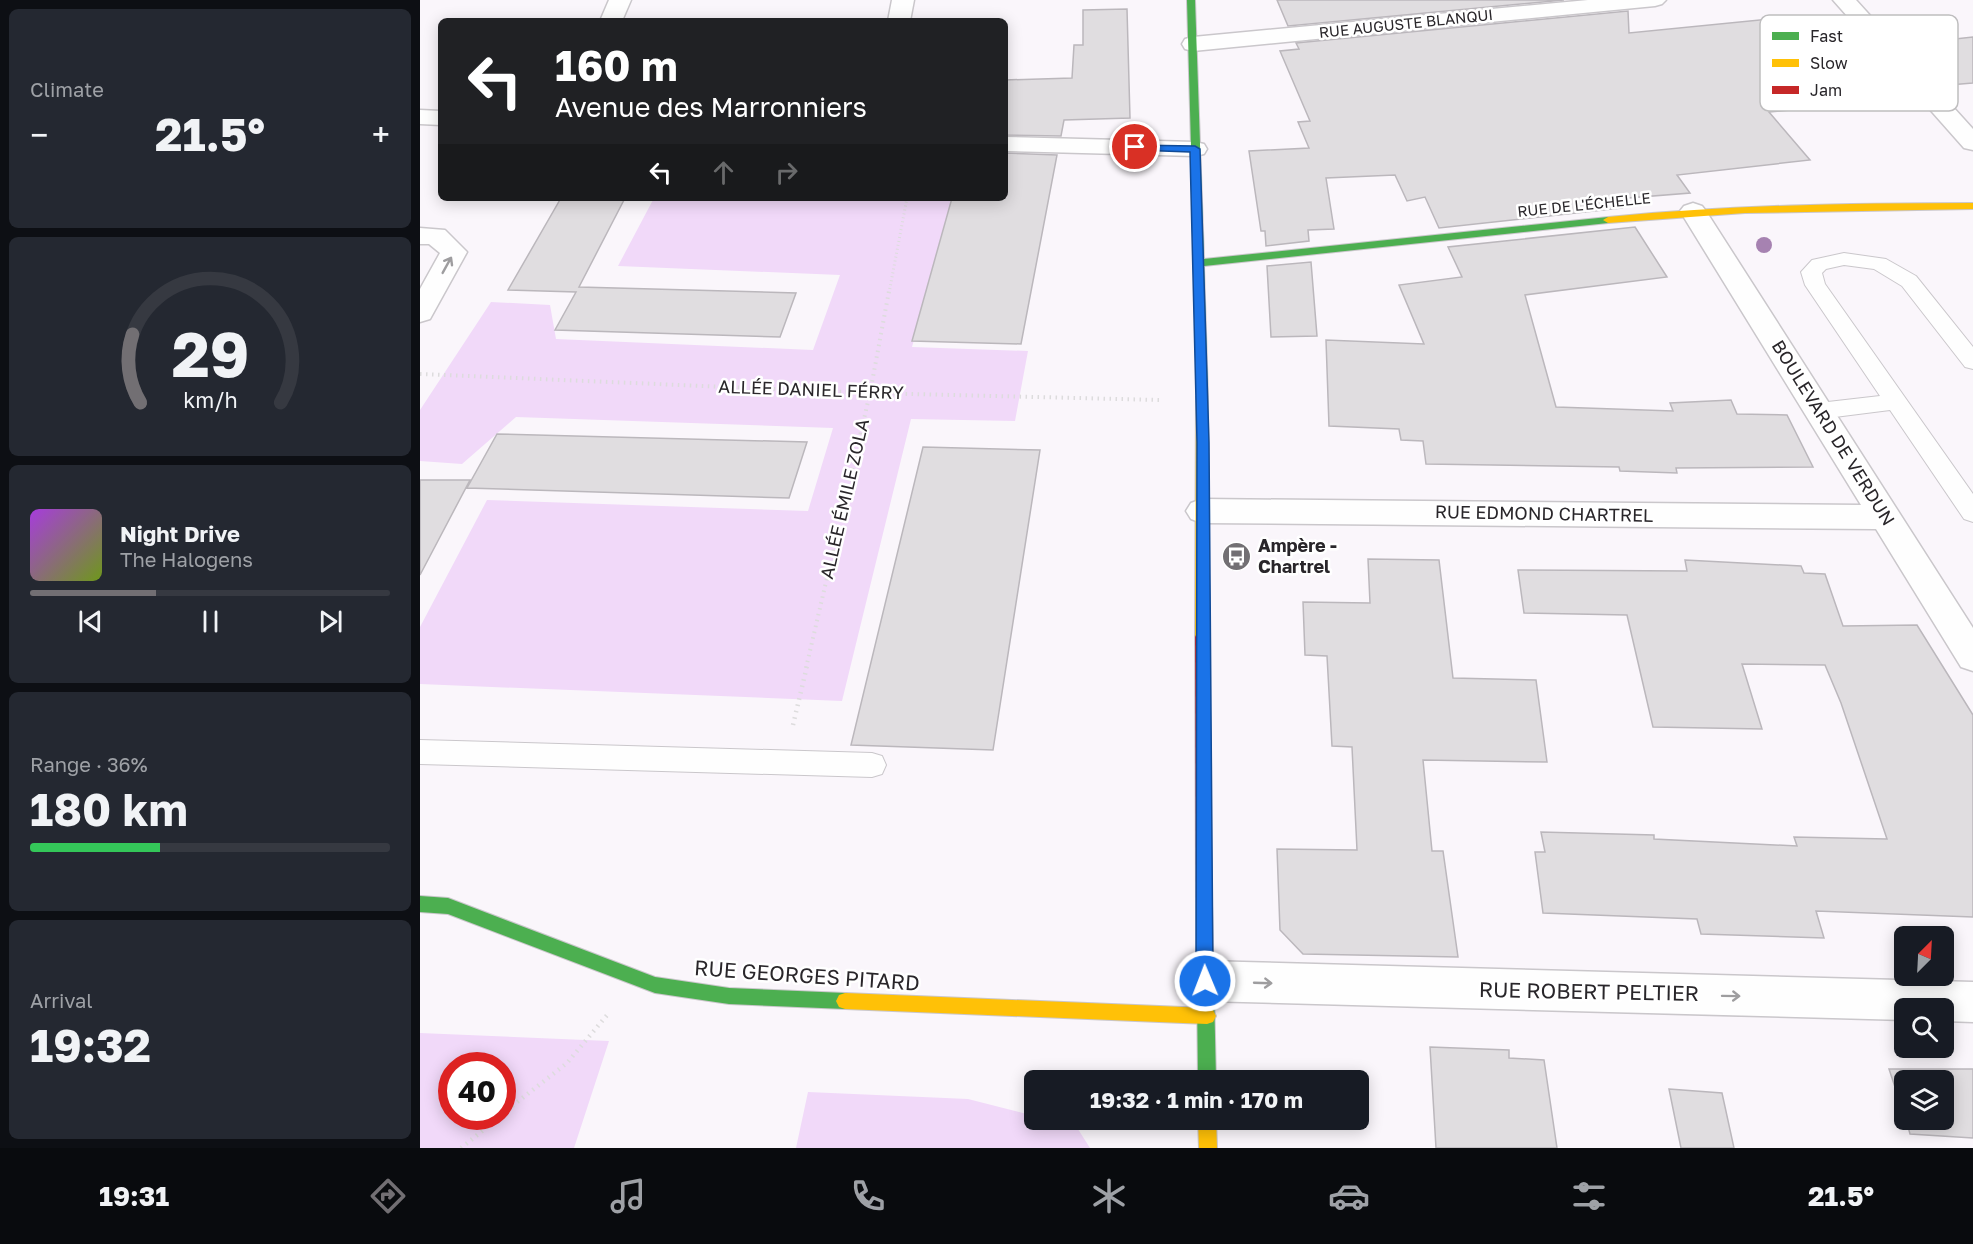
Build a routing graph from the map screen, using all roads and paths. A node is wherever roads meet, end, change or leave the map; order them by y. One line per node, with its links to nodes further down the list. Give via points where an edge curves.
1 (620, 0): 7 (street)
2 (903, 0): 8 (street)
3 (1191, 0): 9 (street)
4 (1655, 0): 9 (street, RUE AUGUSTE BLANQUI)
5 (1844, 0): 6 (street)
6 (1858, 15)
7 (612, 18)
8 (900, 18)
9 (1193, 44): 15 (street)
10 (1944, 111): 13 (street)
11 (420, 117): 12 (street)
12 (438, 118)
13 (1973, 143)
14 (1008, 144): 15 (street)
15 (1195, 149): 20 (street)
16 (906, 201): 24 (path, ALLÉE ÉMILE ZOLA)
17 (1973, 206): 18 (street, RUE DE L'ÉCHELLE, via 1794,206)
18 (1693, 211): 20 (street, RUE DE L'ÉCHELLE); 27 (street, BOULEVARD DE VERDUN)
19 (420, 236): 21 (street, one-way to 19, via 454,252 436,236)
20 (1199, 262): 25 (street)
21 (420, 314)
22 (1973, 362): 26 (lane, via 1909,281 1879,263 1845,259 1819,264 1811,272 1815,285)
23 (420, 374): 24 (path, ALLÉE DANIEL FÉRRY)
24 (870, 393): 25 (path, ALLÉE DANIEL FÉRRY); 33 (path, ALLÉE ÉMILE ZOLA)
25 (1202, 401): 28 (street)
26 (1896, 402): 27 (lane); 29 (lane)
27 (1819, 411): 30 (street, BOULEVARD DE VERDUN)
28 (1202, 511): 30 (street, RUE EDMOND CHARTREL); 37 (street)
29 (1973, 513)
30 (1886, 517): 31 (street, BOULEVARD DE VERDUN)
31 (1973, 657)
32 (420, 752): 33 (lane)
33 (784, 764): 34 (lane)
34 (872, 765)
35 (420, 904): 36 (street, RUE GEORGES PITARD, via 448,906)
36 (638, 980): 37 (street, RUE GEORGES PITARD, via 729,996); 40 (path, via 567,1063)
37 (1206, 998): 38 (street, RUE ROBERT PELTIER, one-way to 38); 39 (street)
38 (1973, 1002)
39 (1207, 1070)
40 (516, 1104)
41 (483, 1130): 43 (path)
42 (1208, 1130): 44 (street)
43 (460, 1148)
44 (1208, 1148)

